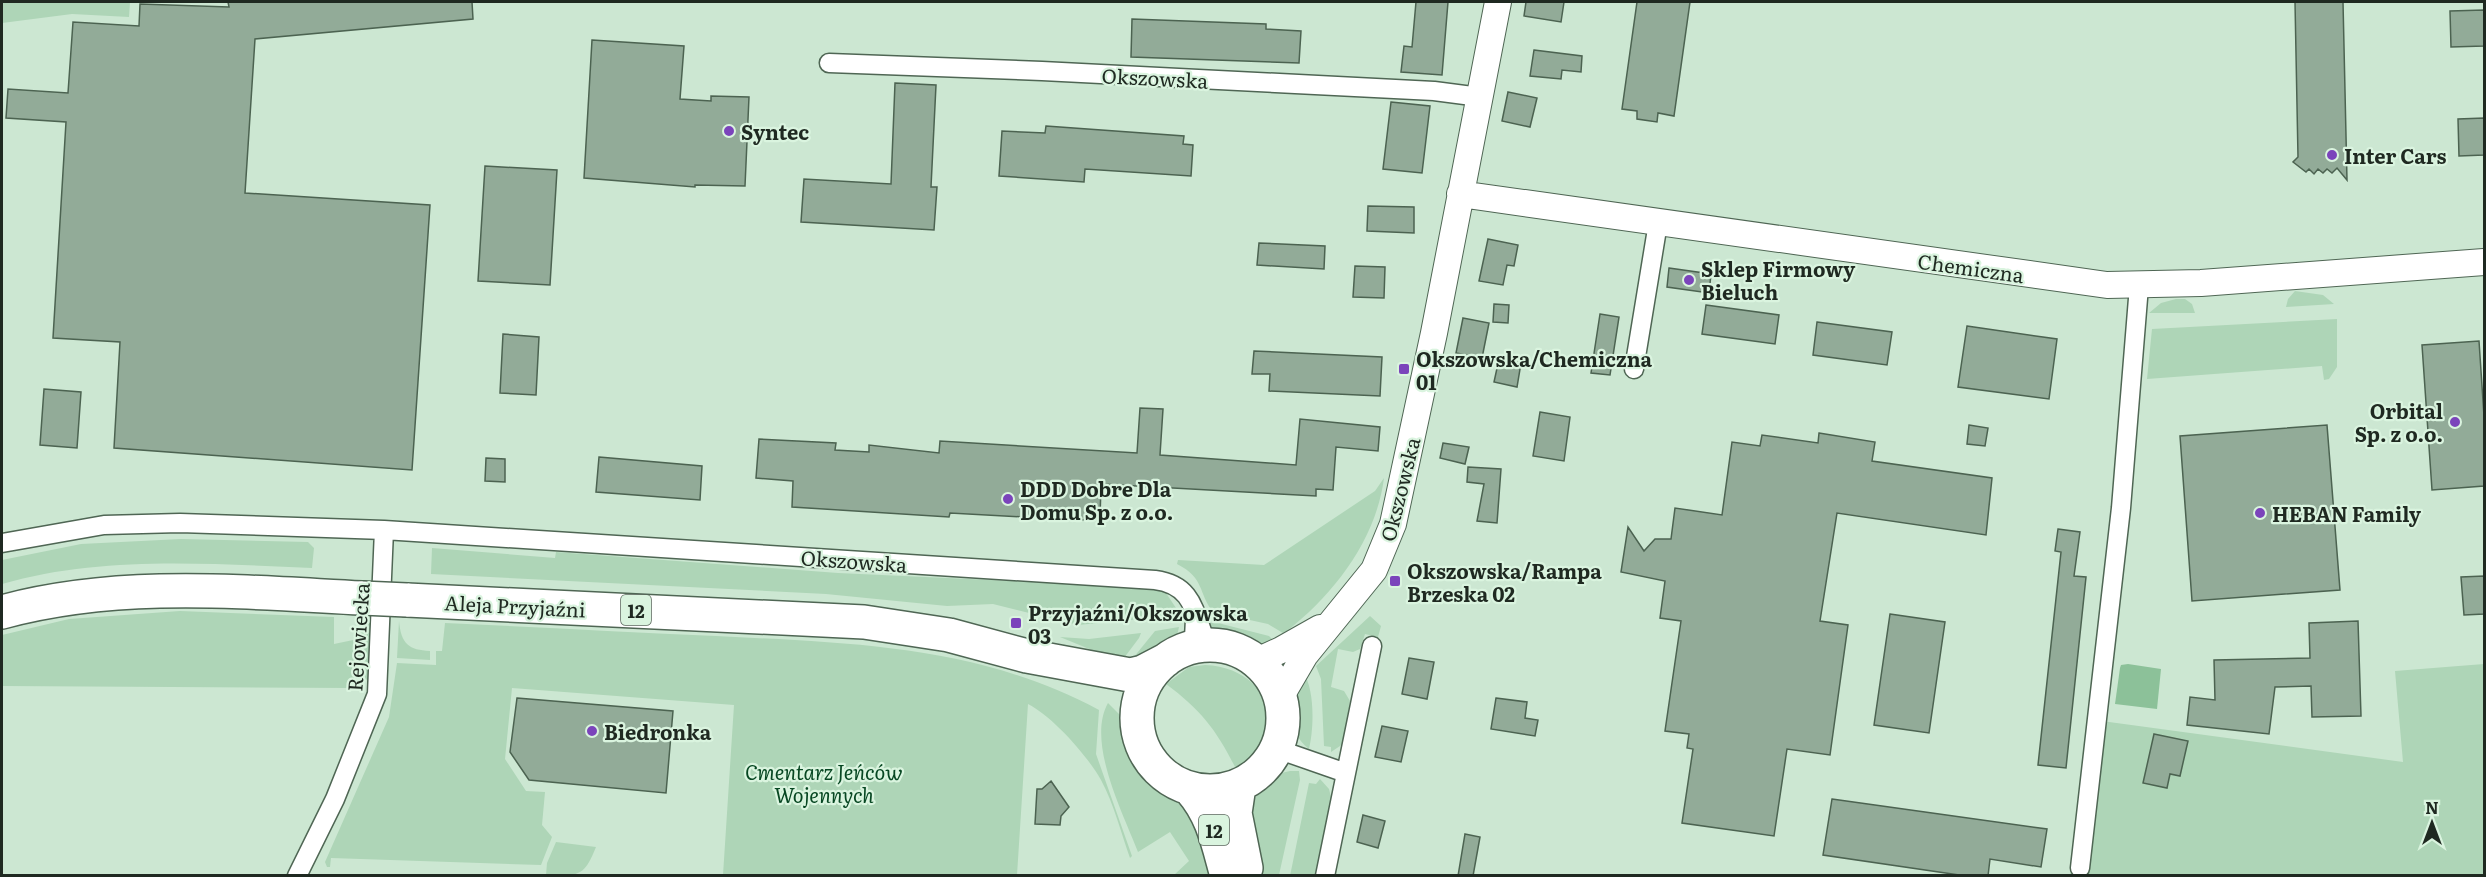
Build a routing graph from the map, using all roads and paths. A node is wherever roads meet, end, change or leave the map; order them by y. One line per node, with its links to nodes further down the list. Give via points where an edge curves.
1 (1498, 2): 3 (street, Okszowska)
2 (829, 63): 3 (street, Okszowska, via 1434,91)
3 (1480, 97): 4 (street, Okszowska)
4 (1460, 194): 5 (street, Chemiczna); 12 (street, Okszowska, via 1393,524 1374,570)
5 (1658, 223): 7 (street, Chemiczna, via 2029,276); 8 (street)
6 (2484, 262): 7 (street, Chemiczna)
7 (2139, 286): 23 (street, via 2122,496)
8 (1634, 369)
9 (384, 530): 10 (street, via 104,525); 14 (street, Okszowska, via 1155,580 1179,586 1191,601 1195,615); 24 (street, Rejowiecka, via 377,694 335,799)
10 (2, 543)
11 (2, 612): 15 (highway, Aleja Przyjaźni / 12, bridge, via 86,594 153,590 362,598 864,622 948,634)
12 (1333, 620): 16 (street, Okszowska); 17 (street, Okszowska, via 1292,674)
13 (1372, 646): 20 (street)
14 (1187, 651): 15 (highway, Aleja Przyjaźni / 12, via 1130,675); 16 (highway, 12, via 1233,648); 18 (highway, 12, via 1148,680 1138,704)
15 (1027, 656): 18 (highway, Aleja Przyjaźni / 12, via 1120,703 1130,713)
16 (1257, 661): 17 (highway, 12, via 1271,676)
17 (1281, 696): 19 (highway, 12, via 1284,723)
18 (1138, 731): 22 (highway, 12, via 1144,751 1156,768 1172,782)
19 (1277, 749): 20 (street); 21 (highway, 12, via 1262,771)
20 (1346, 773): 27 (street)
21 (1239, 786): 22 (highway, 12, via 1215,792); 26 (highway, 12, via 1235,813)
22 (1191, 790): 25 (highway, 12, via 1211,817)
23 (2080, 868)
24 (297, 876)
25 (1227, 876)
26 (1248, 876)
27 (1325, 876)

